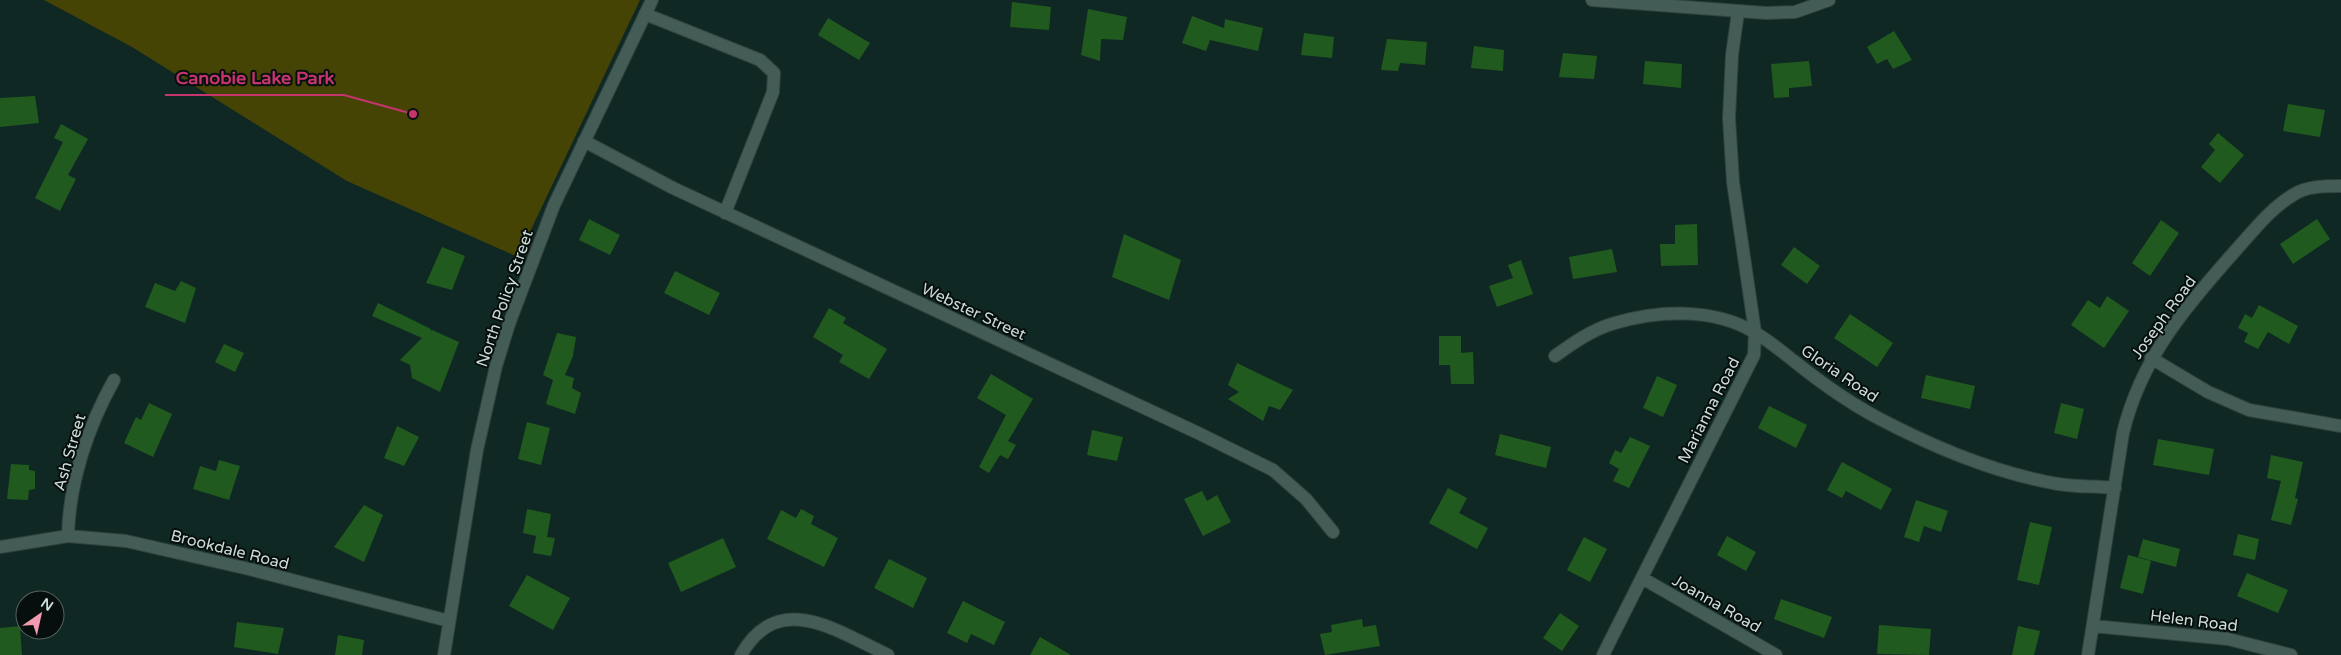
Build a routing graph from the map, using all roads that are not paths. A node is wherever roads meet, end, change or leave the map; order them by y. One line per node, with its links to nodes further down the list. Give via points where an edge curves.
1 (652, 0): 5 (street, North Policy Street)
2 (1592, 0): 4 (street)
3 (1829, 0): 4 (street, via 1795,12)
4 (1738, 12): 9 (street, Marianna Road, via 1729,118 1733,182)
5 (644, 14): 6 (street, North Policy Street); 8 (street, via 760,60 774,73 773,92)
6 (584, 141): 8 (street, Webster Street); 19 (street, North Policy Street, via 554,205 496,366 477,450)
7 (2341, 186): 11 (street, Joseph Road, via 2294,194 2268,213 2203,288)
8 (725, 213): 15 (street, Webster Street, via 1273,470 1306,499)
9 (1755, 332): 10 (street, Gloria Road, via 1712,316 1667,315 1613,323); 14 (street, Gloria Road, via 1822,382 1933,446 1974,462 2059,484); 18 (street, Marianna Road, via 1754,355 1747,373)
10 (1555, 356)
11 (2151, 358): 13 (street, via 2208,392 2250,410); 14 (street, Joseph Road, via 2129,409)
12 (114, 380): 16 (street, Ash Street, via 87,438 72,498)
13 (2341, 426)
14 (2115, 488): 20 (street, Joseph Road)
15 (1333, 532)
16 (68, 536): 17 (street, Brookdale Road); 19 (street, Brookdale Road, via 126,540)
17 (0, 547)
18 (1642, 578): 24 (street, Marianna Road); 25 (street, Joanna Road)
19 (449, 621): 21 (street, North Policy Street)
20 (2093, 626): 26 (street, Joseph Road); 27 (street, Helen Road, via 2228,640)
21 (444, 655)
22 (741, 655): 23 (street, via 749,640 765,626 785,618 826,626)
23 (888, 655)
24 (1603, 655)
25 (1776, 655)
26 (2088, 655)
27 (2291, 655)

